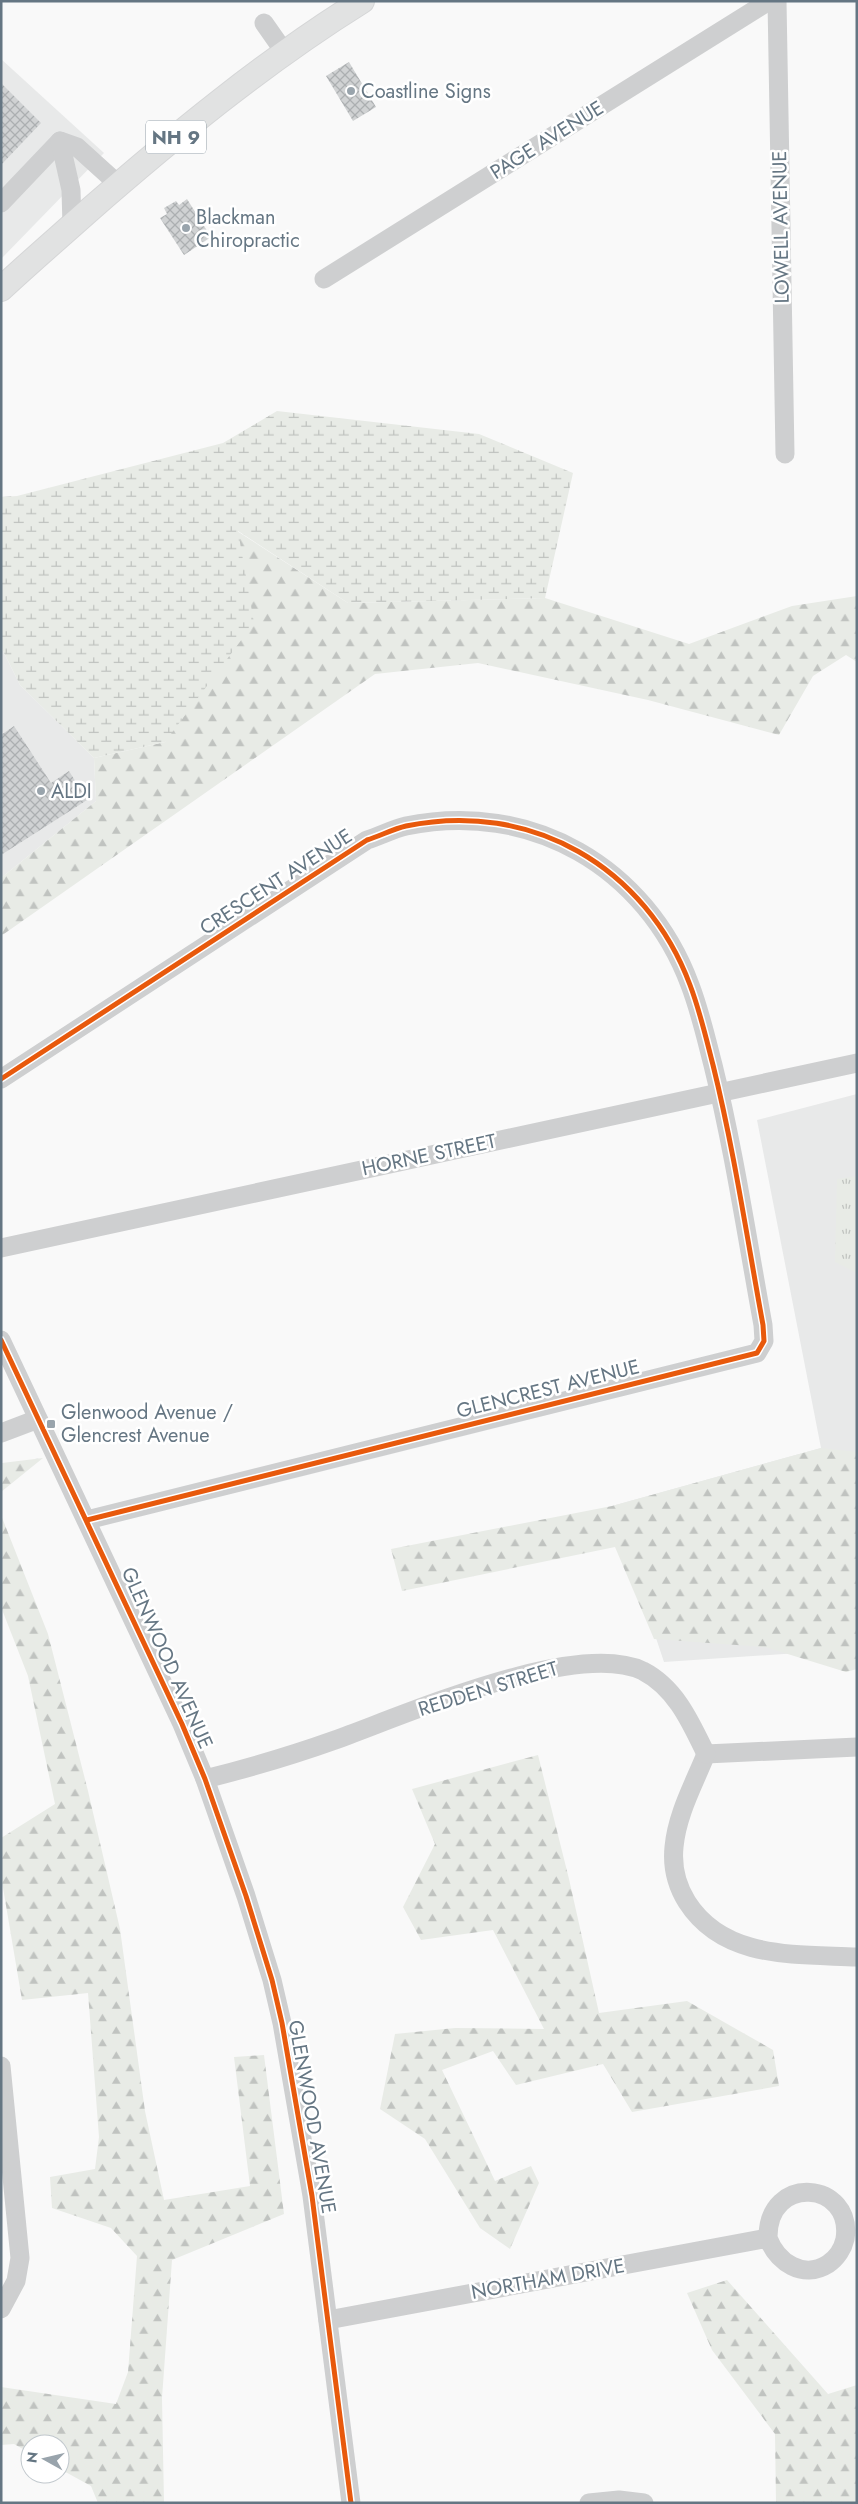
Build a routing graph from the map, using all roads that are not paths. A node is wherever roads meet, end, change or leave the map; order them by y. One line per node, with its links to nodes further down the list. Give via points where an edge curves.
1 (362, 1): 5 (main road, NH 9)
2 (769, 1): 10 (street, PAGE AVENUE)
3 (778, 1): 12 (street, LOWELL AVENUE)
4 (264, 23): 5 (street)
5 (285, 53): 7 (main road, NH 9, via 204,114)
6 (60, 141): 7 (street, via 77,147); 8 (street); 9 (street, via 71,190)
7 (119, 185): 9 (main road, NH 9)
8 (1, 203)
9 (72, 226): 11 (main road, NH 9)
10 (324, 279)
11 (1, 288)
12 (785, 454)
13 (857, 1063): 15 (street, HORNE STREET)
14 (1, 1079): 15 (street, CRESCENT AVENUE, via 367,840 406,826 463,822 499,823 543,833 583,853 619,880 650,912 690,984)
15 (720, 1092): 16 (street, HORNE STREET); 20 (street, GLENCREST AVENUE, via 764,1325 764,1341 757,1353)
16 (1, 1248)
17 (1, 1340): 18 (street, GLENWOOD AVENUE)
18 (38, 1419): 19 (street); 20 (street, GLENWOOD AVENUE)
19 (1, 1433)
20 (87, 1520): 23 (street, GLENWOOD AVENUE, via 168,1691)
21 (857, 1747): 22 (street)
22 (706, 1754): 23 (street, REDDEN STREET, via 689,1718 661,1683 643,1671 624,1665 581,1663 538,1670 332,1741); 24 (street, via 684,1807 673,1849 676,1878 693,1910 712,1930 745,1947 765,1952)
23 (205, 1779): 28 (street, GLENWOOD AVENUE, via 246,1896 282,2023 312,2196)
24 (857, 1958)
25 (1, 2066): 27 (street, via 20,2258 16,2281)
26 (768, 2238): 26 (street, via 773,2250 791,2267 816,2269 838,2255 844,2244 844,2218 829,2198 817,2192 804,2191 780,2202 772,2212); 28 (street, NORTHAM DRIVE)
27 (1, 2309)
28 (328, 2320): 30 (street, GLENWOOD AVENUE)
29 (643, 2502): 31 (street)
30 (351, 2503)
31 (589, 2503)

